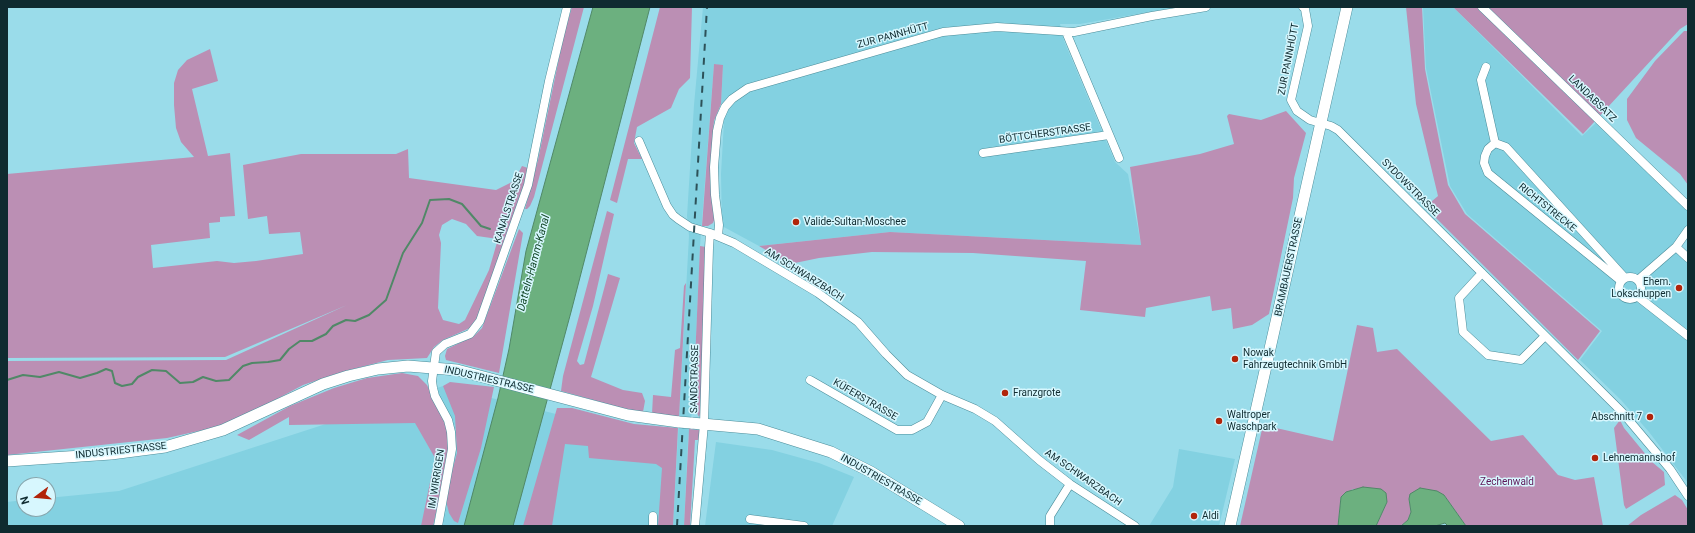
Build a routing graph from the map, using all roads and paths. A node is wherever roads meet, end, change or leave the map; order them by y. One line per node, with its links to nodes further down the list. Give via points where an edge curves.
1 (568, 7): 25 (street, KANALSTRASSE, via 549,81 528,185 480,321 470,334 452,340 436,352)
2 (1201, 7): 6 (street, ZUR PANNHÜTT)
3 (1303, 7): 8 (street, ZUR PANNHÜTT, via 1308,26 1291,100 1297,111)
4 (1347, 7): 8 (main road, BRAMBAUERSTRASSE)
5 (1482, 7): 14 (street, LANDABSATZ)
6 (1066, 32): 9 (street, BÖTTCHERSTRASSE); 16 (street, ZUR PANNHÜTT, via 997,27 943,32 744,90 725,107 717,131 714,167 719,225)
7 (1486, 67): 11 (street, via 1481,80)
8 (1320, 123): 19 (street, SYDOWSTRASSE, via 1338,130); 41 (main road, BRAMBAUERSTRASSE)
9 (1109, 135): 12 (street, BÖTTCHERSTRASSE); 13 (street, BÖTTCHERSTRASSE)
10 (639, 141): 16 (street, AM SCHWARZBACH, via 673,215 690,226)
11 (1495, 143): 20 (street, RICHTSTRECKE, via 1506,146); 20 (street, RICHTSTRECKE, via 1484,156 1488,173)
12 (984, 153)
13 (1119, 158)
14 (1688, 206)
15 (1688, 230): 17 (street)
16 (714, 234): 27 (street, AM SCHWARZBACH, via 734,243 818,293 858,322 907,375); 28 (street, SANDSTRASSE, via 708,248)
17 (1676, 247): 18 (street); 21 (street)
18 (1688, 258)
19 (1482, 274): 23 (street, SYDOWSTRASSE); 23 (street, via 1459,298 1464,332 1488,356 1522,360)
20 (1623, 279): 21 (street, via 1632,277); 22 (street, RICHTSTRECKE, via 1619,289 1623,296 1628,299)
21 (1638, 280): 22 (street, via 1641,288)
22 (1637, 296): 24 (street, RICHTSTRECKE)
23 (1546, 336): 31 (street, SYDOWSTRASSE, via 1643,435 1670,468)
24 (1688, 336)
25 (433, 367): 28 (main road, INDUSTRIESTRASSE, bridge, via 457,370 628,415); 29 (main road, INDUSTRIESTRASSE, via 390,368 348,376 323,384 223,430 165,447 111,454); 35 (street, IM WIRRIGEN, via 433,388 448,420 452,449)
26 (810, 380): 27 (street, KÜFERSTRASSE, via 897,430 912,430 927,422)
27 (942, 395): 30 (street, AM SCHWARZBACH, via 995,421)
28 (704, 424): 37 (street, SANDSTRASSE); 39 (main road, INDUSTRIESTRASSE, via 758,429 831,452 871,472)
29 (7, 460)
30 (1070, 484): 34 (street, AM SCHWARZBACH); 40 (street, via 1050,516)
31 (1688, 496)
32 (654, 516): 36 (street)
33 (750, 519): 38 (street)
34 (1129, 525)
35 (438, 526)
36 (653, 526)
37 (695, 526)
38 (804, 526)
39 (959, 526)
40 (1050, 526)
41 (1230, 526)

